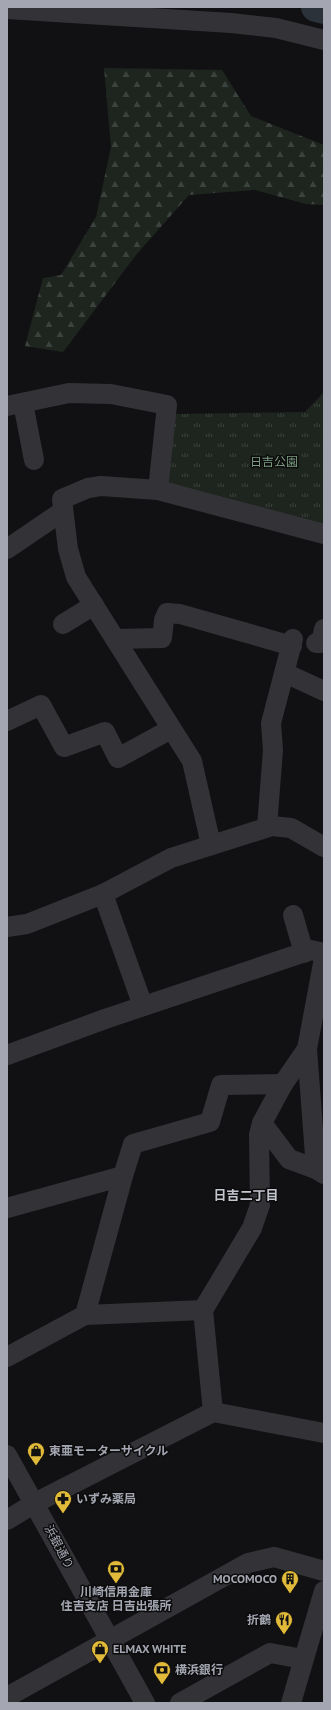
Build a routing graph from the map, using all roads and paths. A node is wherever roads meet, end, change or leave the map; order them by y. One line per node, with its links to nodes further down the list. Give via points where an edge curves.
1 (7, 9): 2 (street, via 231,23 276,28)
2 (324, 40)
3 (15, 405): 4 (street); 5 (street, via 69,393 111,394 166,405)
4 (34, 460)
5 (158, 490): 6 (street, via 101,486 88,488 62,499); 7 (street)
6 (63, 511): 8 (street); 9 (street, via 68,549 76,576)
7 (324, 534)
8 (7, 549)
9 (94, 605): 10 (street); 11 (street)
10 (63, 624)
11 (115, 639): 12 (street, via 162,638 167,613 180,614 293,642); 15 (street)
12 (285, 673): 13 (street); 16 (street, via 271,723 273,750)
13 (324, 691)
14 (7, 721): 15 (street, via 41,705 64,747 105,732 118,758)
15 (171, 729): 17 (street, via 192,762)
16 (267, 827): 17 (street); 18 (street, via 292,828)
17 (211, 845): 19 (street, via 171,858)
18 (324, 847)
19 (103, 894): 21 (street, via 27,924); 25 (street)
20 (293, 915): 22 (street)
21 (7, 926)
22 (304, 953): 23 (street, via 311,950); 25 (street)
23 (324, 953)
24 (324, 958): 26 (street)
25 (143, 1006): 27 (street)
26 (308, 1049): 28 (street); 30 (street)
27 (7, 1054)
28 (283, 1084): 29 (street); 31 (street, via 221,1085 210,1122 133,1144)
29 (262, 1123): 30 (street, via 289,1159); 33 (street, via 259,1135 260,1205 252,1228)
30 (320, 1171)
31 (123, 1176): 32 (street); 34 (street)
32 (7, 1208)
33 (203, 1310): 34 (street); 36 (street)
34 (84, 1315): 35 (street)
35 (7, 1357)
36 (213, 1412): 37 (street); 39 (street)
37 (323, 1430)
38 (7, 1455): 39 (street, 浜銀通り)
39 (35, 1503): 40 (street); 43 (street, 浜銀通り)
40 (7, 1520)
41 (324, 1571): 43 (street, via 274,1557 248,1563)
42 (324, 1591): 44 (street)
43 (109, 1639): 45 (street); 46 (street, 浜銀通り)
44 (303, 1659): 47 (street, via 270,1653); 48 (street)
45 (7, 1697)
46 (145, 1703)
47 (180, 1703)
48 (291, 1703)

